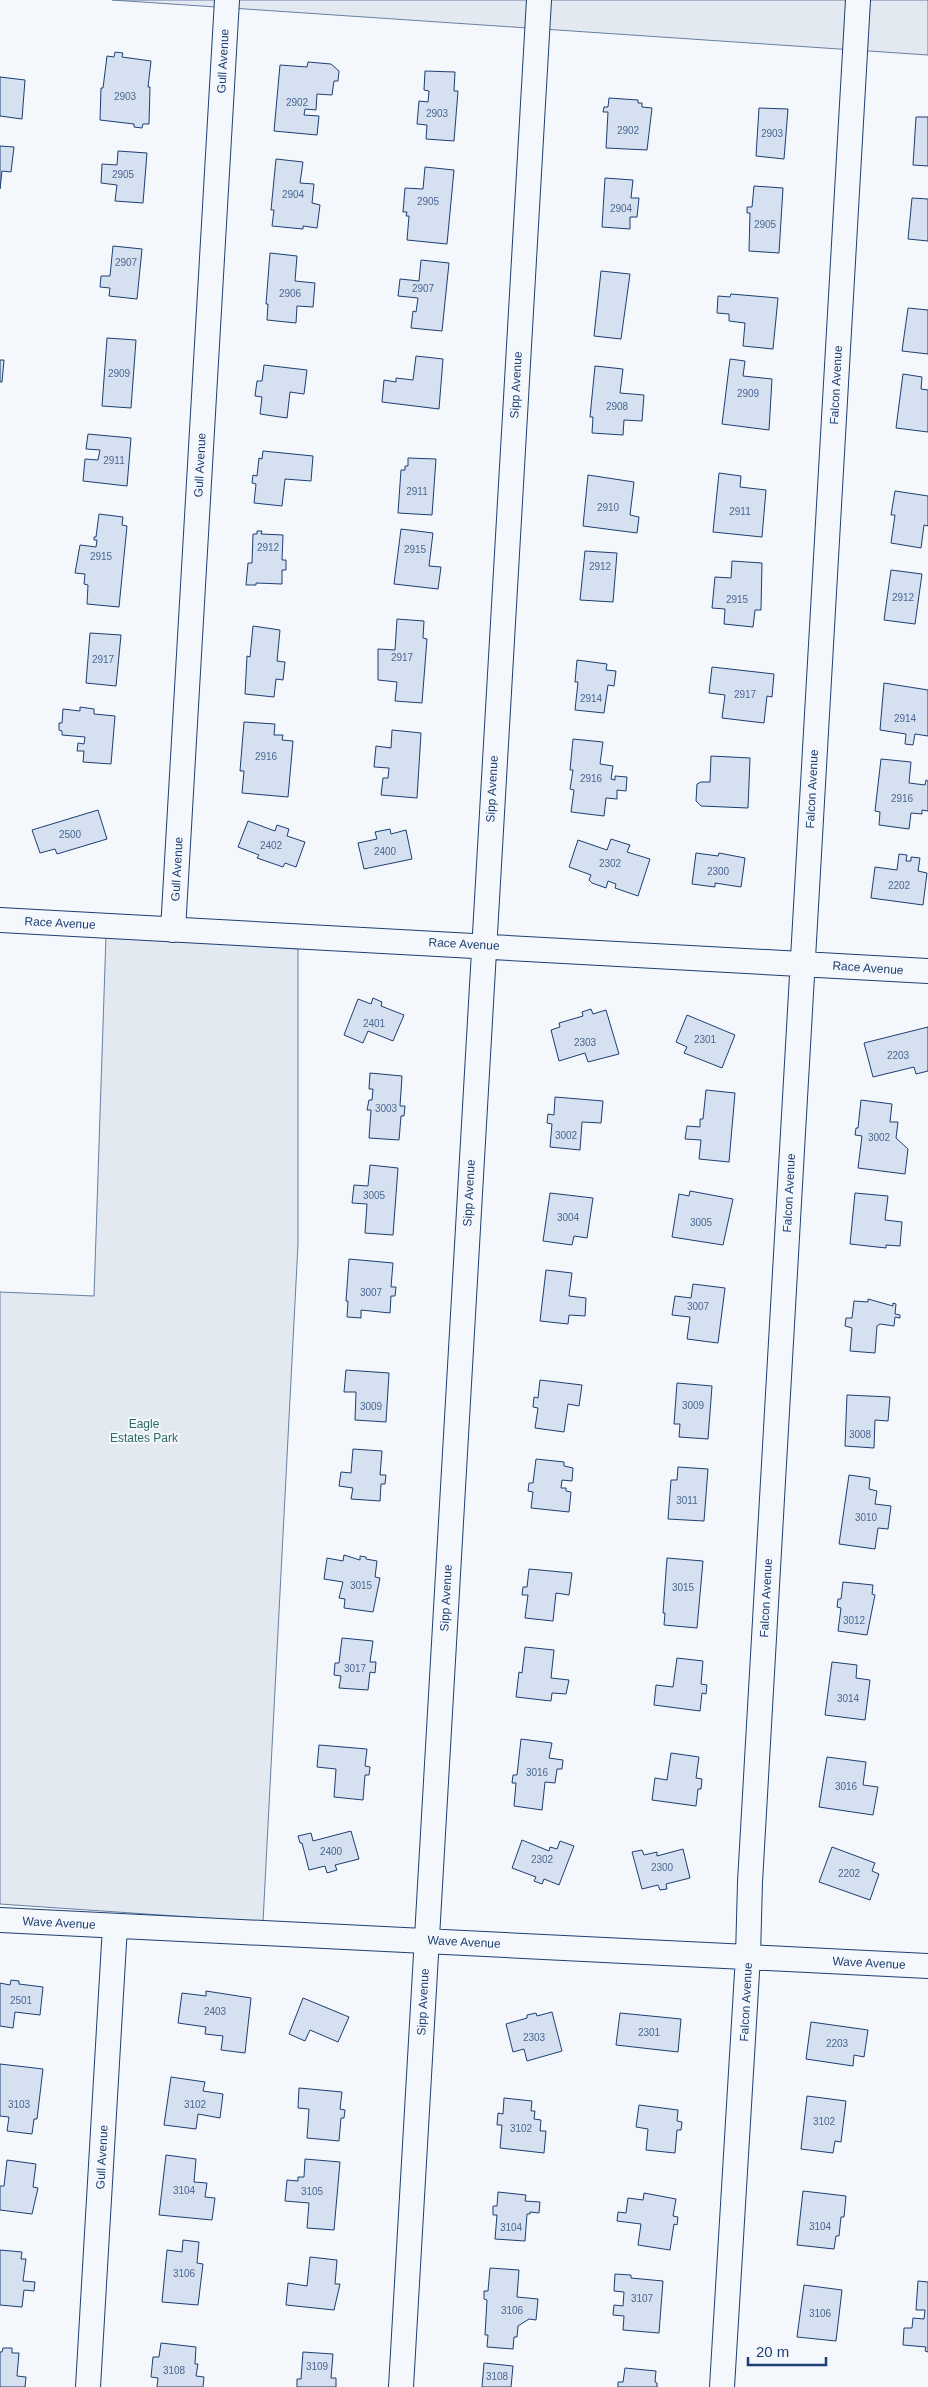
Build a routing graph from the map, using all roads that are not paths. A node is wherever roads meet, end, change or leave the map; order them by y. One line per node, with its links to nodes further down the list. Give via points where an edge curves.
1 (226, 0): 5 (street, Gull Avenue)
2 (539, 0): 6 (street, Sipp Avenue)
3 (858, 0): 7 (street, Falcon Avenue)
4 (0, 920): 5 (street, Race Avenue)
5 (173, 930): 6 (street, Race Avenue)
6 (483, 945): 7 (street, Race Avenue); 11 (street, Sipp Avenue)
7 (802, 964): 8 (street, Race Avenue); 12 (street, Falcon Avenue)
8 (928, 972)
9 (0, 1920): 10 (street, Wave Avenue)
10 (115, 1926): 11 (street, Wave Avenue); 14 (street, Gull Avenue)
11 (427, 1940): 12 (street, Wave Avenue); 15 (street, Sipp Avenue)
12 (748, 1956): 13 (street, Wave Avenue); 16 (street, Falcon Avenue)
13 (928, 1966)
14 (88, 2387)
15 (401, 2387)
16 (722, 2387)

